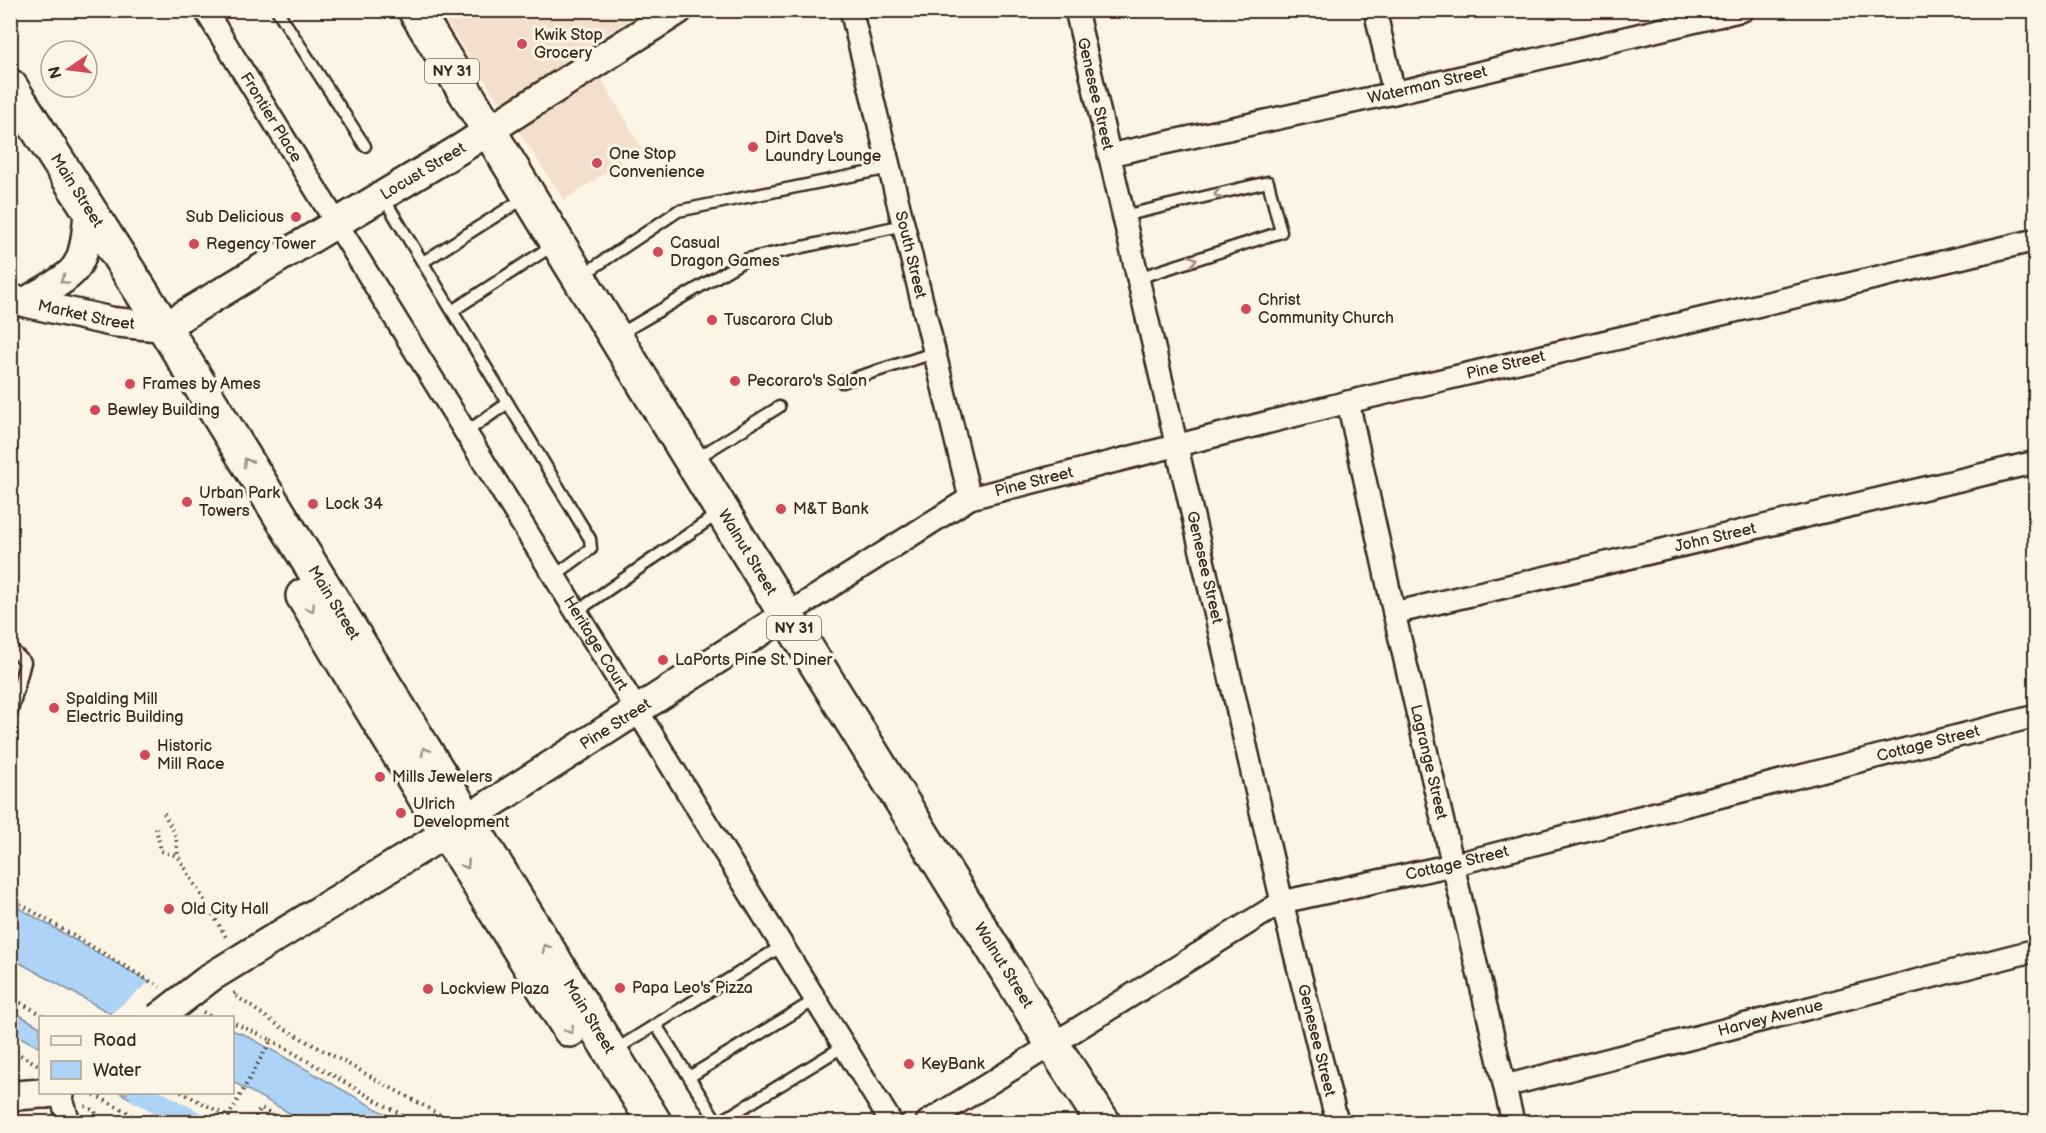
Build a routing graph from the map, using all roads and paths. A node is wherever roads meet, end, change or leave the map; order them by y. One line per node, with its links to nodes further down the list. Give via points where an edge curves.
1 (205, 10): 20 (street, Frontier Place)
2 (277, 10): 13 (lane)
3 (415, 10): 12 (main road, Walnut Street / NY 31)
4 (851, 10): 15 (street, South Street)
5 (1076, 10): 14 (street, Genesee Street)
6 (1375, 10): 10 (street)
7 (1743, 10): 10 (street, Waterman Street)
8 (659, 15): 12 (street, Locust Street)
9 (10, 86): 19 (main road, Main Street)
10 (1394, 93): 14 (street, Waterman Street)
11 (10, 119): 19 (main road, Main Street)
12 (490, 131): 16 (main road, Walnut Street / NY 31); 17 (street, Locust Street)
13 (365, 146)
14 (1109, 155): 18 (street, Genesee Street)
15 (890, 168): 21 (street, South Street); 25 (lane, via 678,211)
16 (529, 195): 23 (main road, Walnut Street / NY 31); 24 (lane)
17 (383, 197): 20 (street, Locust Street); 24 (lane)
18 (1123, 216): 26 (street, Genesee Street); 26 (lane, one-way to 18, via 1281,231 1268,182)
19 (87, 223): 27 (street, one-way to 27, via 83,256 73,274); 29 (main road, Main Street)
20 (338, 224): 29 (street, Locust Street); 36 (street, Heritage Court)
21 (904, 225): 30 (lane, via 747,259); 31 (street, South Street)
22 (2036, 240): 33 (street, Pine Street)
23 (557, 242): 25 (main road, Walnut Street / NY 31); 28 (lane)
24 (423, 262): 28 (lane)
25 (579, 277): 30 (main road, Walnut Street / NY 31)
26 (1138, 278): 37 (street, Genesee Street)
27 (18, 300): 29 (street, Market Street, via 113,322)
28 (452, 311): 34 (lane)
29 (152, 326): 51 (main road, Main Street)
30 (616, 337): 38 (main road, Walnut Street / NY 31)
31 (934, 353): 32 (lane); 40 (street, South Street)
32 (842, 382)
33 (1348, 402): 37 (street, Pine Street); 44 (street, Lagrange Street)
34 (508, 403): 36 (lane); 42 (lane, via 590,539 591,549)
35 (779, 408): 38 (lane)
36 (466, 432): 42 (street, Heritage Court)
37 (1176, 443): 40 (street, Pine Street); 56 (street, Genesee Street)
38 (692, 462): 41 (main road, Walnut Street / NY 31)
39 (2036, 462): 44 (street, John Street)
40 (970, 498): 45 (street, Pine Street)
41 (722, 511): 43 (lane); 45 (main road, Walnut Street / NY 31)
42 (554, 576): 43 (street, Heritage Court)
43 (576, 612): 47 (street, Heritage Court)
44 (1394, 613): 54 (street, Lagrange Street)
45 (786, 615): 47 (street, Pine Street); 71 (main road, Walnut Street / NY 31)
46 (10, 647): 49 (lane, via 25,662)
47 (637, 709): 51 (street, Pine Street); 58 (street, Heritage Court)
48 (2036, 716): 54 (street, Cottage Street)
49 (10, 719)
50 (164, 813): 53 (path, via 176,837)
51 (456, 825): 66 (street, Pine Street, bridge, via 211,977); 74 (main road, Main Street, one-way to 51); 93 (main road, Main Street, one-way to 93)
52 (156, 828): 53 (path, via 161,850)
53 (178, 856): 57 (path)
54 (1452, 865): 56 (street, Cottage Street); 77 (street, Lagrange Street)
55 (10, 898): 60 (path)
56 (1282, 902): 71 (street, Cottage Street); 99 (street, Genesee Street)
57 (226, 938)
58 (782, 946): 63 (street, Heritage Court); 69 (lane)
59 (2036, 950): 77 (street, Harvey Avenue)
60 (165, 989)
61 (233, 994): 92 (path, via 279,1026)
62 (10, 997): 65 (path)
63 (815, 1000): 72 (street, Heritage Court); 76 (lane)
64 (196, 1008): 67 (path)
65 (46, 1016)
66 (159, 1016)
67 (211, 1016)
68 (234, 1023): 70 (path)
69 (656, 1025): 74 (lane); 76 (lane)
70 (271, 1040): 85 (path); 91 (path)
71 (1053, 1045): 97 (street, Cottage Street); 98 (main road, Walnut Street / NY 31)
72 (844, 1046): 95 (lane); 96 (street, Heritage Court)
73 (10, 1049): 75 (path)
74 (611, 1053): 94 (main road, Main Street)
75 (39, 1065)
76 (689, 1077): 95 (lane)
77 (1505, 1086): 100 (street, Lagrange Street)
78 (43, 1094): 83 (street)
79 (56, 1094): 84 (street)
80 (60, 1094): 86 (street)
81 (93, 1094): 87 (path)
82 (186, 1094): 85 (path)
83 (10, 1096)
84 (10, 1107)
85 (228, 1117): 88 (path)
86 (69, 1122)
87 (146, 1122)
88 (239, 1122)
89 (252, 1122): 90 (path, via 261,1108)
90 (287, 1122)
91 (414, 1122)
92 (453, 1122)
93 (629, 1122)
94 (654, 1122)
95 (718, 1122)
96 (891, 1122)
97 (927, 1122)
98 (1103, 1122)
99 (1337, 1122)
100 (1513, 1122)

